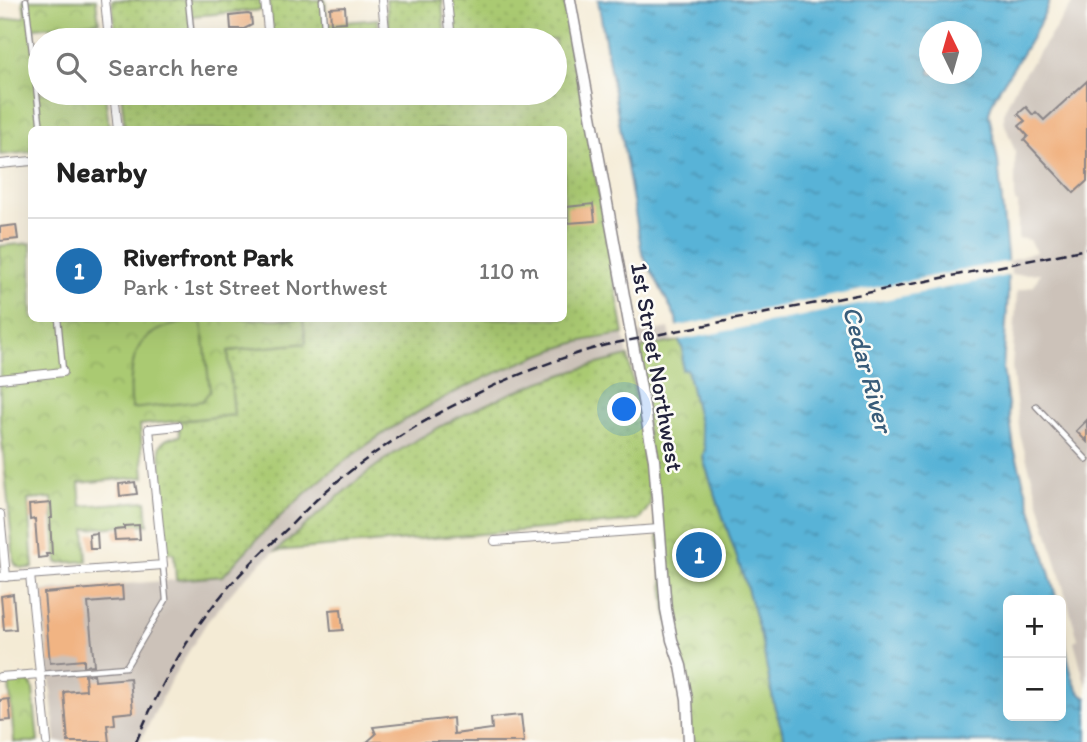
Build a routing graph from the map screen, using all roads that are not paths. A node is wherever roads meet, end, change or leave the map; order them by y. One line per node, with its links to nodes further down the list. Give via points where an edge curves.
1 (26, 0): 9 (lane)
2 (106, 0): 10 (street)
3 (188, 0): 11 (lane)
4 (265, 0): 12 (street)
5 (322, 0): 13 (lane)
6 (382, 0): 14 (street)
7 (447, 0): 15 (street)
8 (570, 0): 29 (street, 1st Street Northwest, via 654,460)
9 (29, 28)
10 (108, 28)
11 (190, 28)
12 (267, 28)
13 (324, 28)
14 (385, 28)
15 (450, 28)
16 (38, 105): 18 (lane)
17 (115, 105): 19 (street)
18 (41, 126)
19 (118, 126)
20 (28, 161): 21 (street)
21 (0, 164)
22 (58, 322): 23 (lane)
23 (63, 372): 24 (street)
24 (0, 379)
25 (1036, 406): 27 (lane)
26 (178, 426): 31 (street, via 149,429)
27 (1087, 460)
28 (0, 514): 33 (street)
29 (659, 529): 30 (street); 37 (street, 1st Street Northwest, via 666,609 687,699)
30 (495, 541)
31 (163, 565): 32 (street); 34 (lane, via 166,600 126,667)
32 (30, 575): 33 (street); 34 (street)
33 (3, 577)
34 (40, 674): 35 (street); 36 (street)
35 (0, 677)
36 (47, 742)
37 (689, 742)

